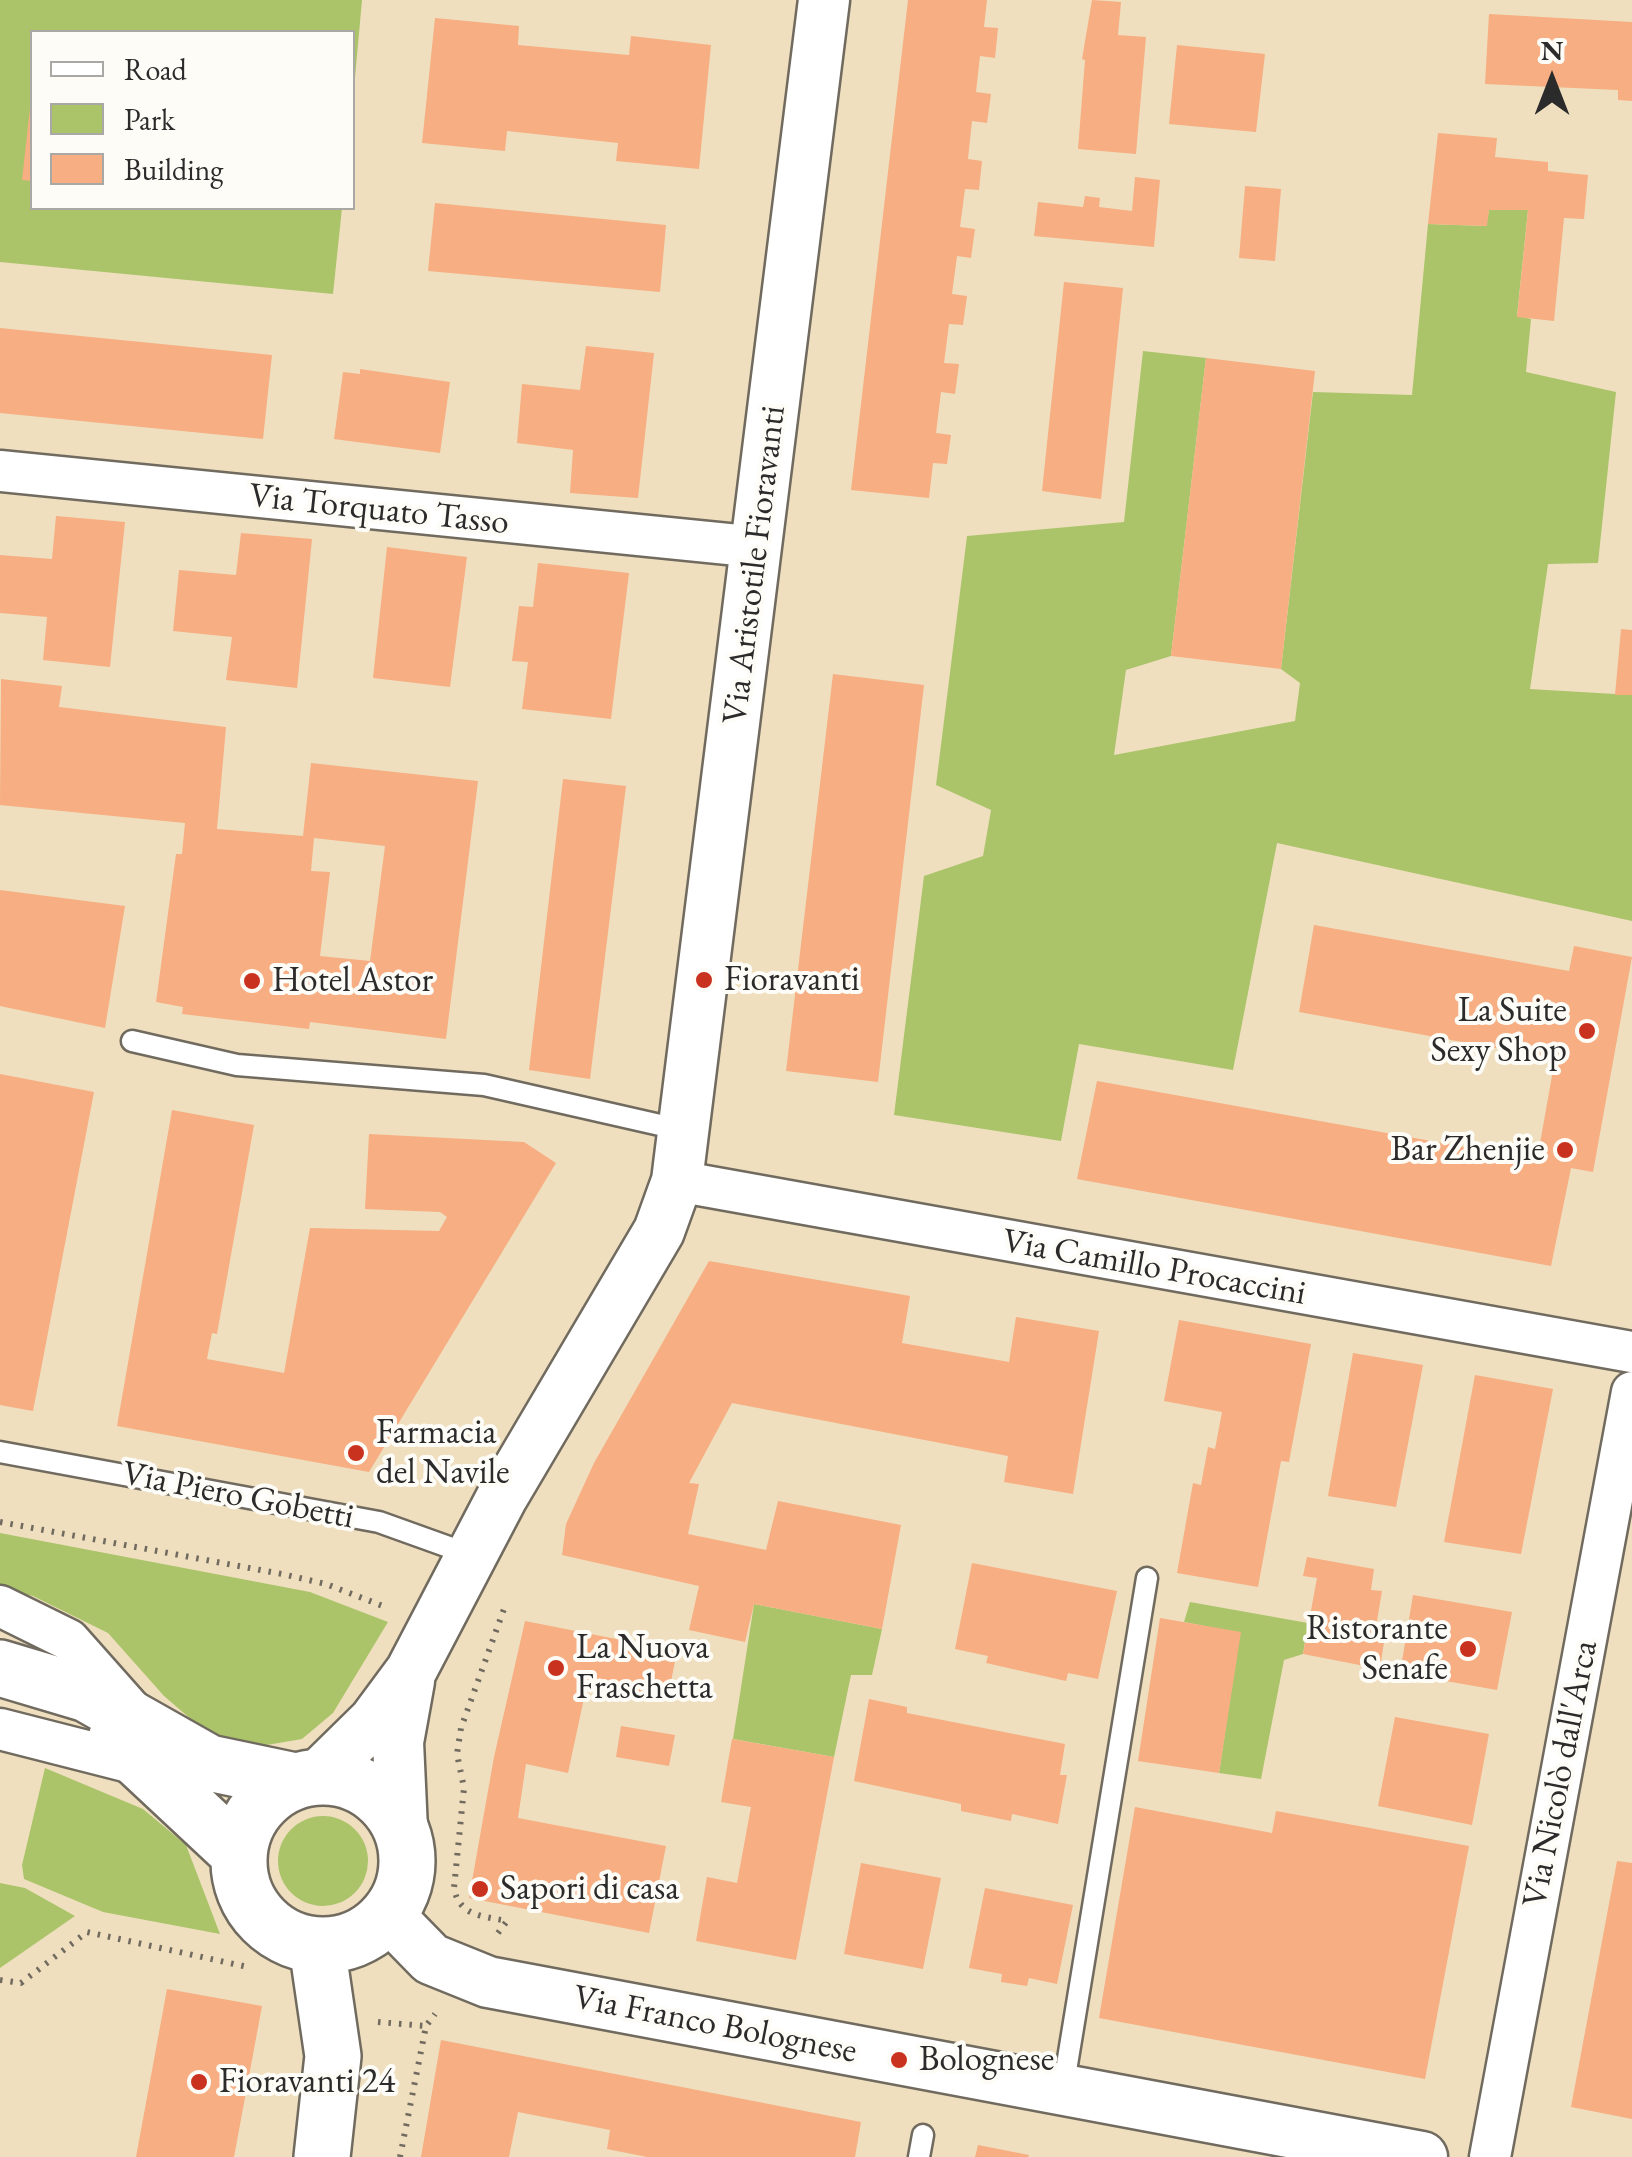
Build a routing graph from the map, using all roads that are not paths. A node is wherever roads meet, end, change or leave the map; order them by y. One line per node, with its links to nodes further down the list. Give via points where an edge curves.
1 (824, 0): 3 (street, Via Aristotile Fioravanti)
2 (0, 471): 3 (street, Via Torquato Tasso)
3 (758, 547): 5 (street, Via Aristotile Fioravanti)
4 (132, 1041): 5 (lane, via 237,1065 484,1085)
5 (684, 1130): 6 (street, Via Aristotile Fioravanti)
6 (678, 1181): 7 (street, Via Camillo Procaccini); 10 (street, Via Aristotile Fioravanti, via 659,1232)
7 (1632, 1352)
8 (1632, 1392): 27 (street, Via Nicolò dall'Arca)
9 (0, 1452): 10 (lane, Via Piero Gobetti, via 379,1522)
10 (471, 1554): 14 (street, Via Aristotile Fioravanti)
11 (1148, 1578): 22 (lane)
12 (0, 1606): 16 (street, via 69,1640 104,1675)
13 (0, 1669): 16 (main road, via 87,1694)
14 (411, 1671): 17 (street, Via Aristotile Fioravanti, via 374,1721); 18 (street, Via Aristotile Fioravanti, via 398,1742)
15 (0, 1729): 16 (street, via 78,1745)
16 (147, 1748): 17 (main road); 19 (main road)
17 (306, 1779): 18 (main road, via 335,1777 368,1789); 19 (main road, via 273,1792 256,1809)
18 (402, 1830): 20 (main road, via 406,1874)
19 (238, 1853): 21 (main road, via 244,1894 255,1913 288,1938)
20 (388, 1914): 21 (main road, via 352,1941); 22 (street, Via Franco Bolognese, via 431,1959 465,1976)
21 (317, 1946): 24 (main road, via 333,2056)
22 (1063, 2090): 26 (street, Via Franco Bolognese)
23 (923, 2135): 25 (lane)
24 (322, 2157)
25 (919, 2157)
26 (1422, 2157)
27 (1490, 2157)

